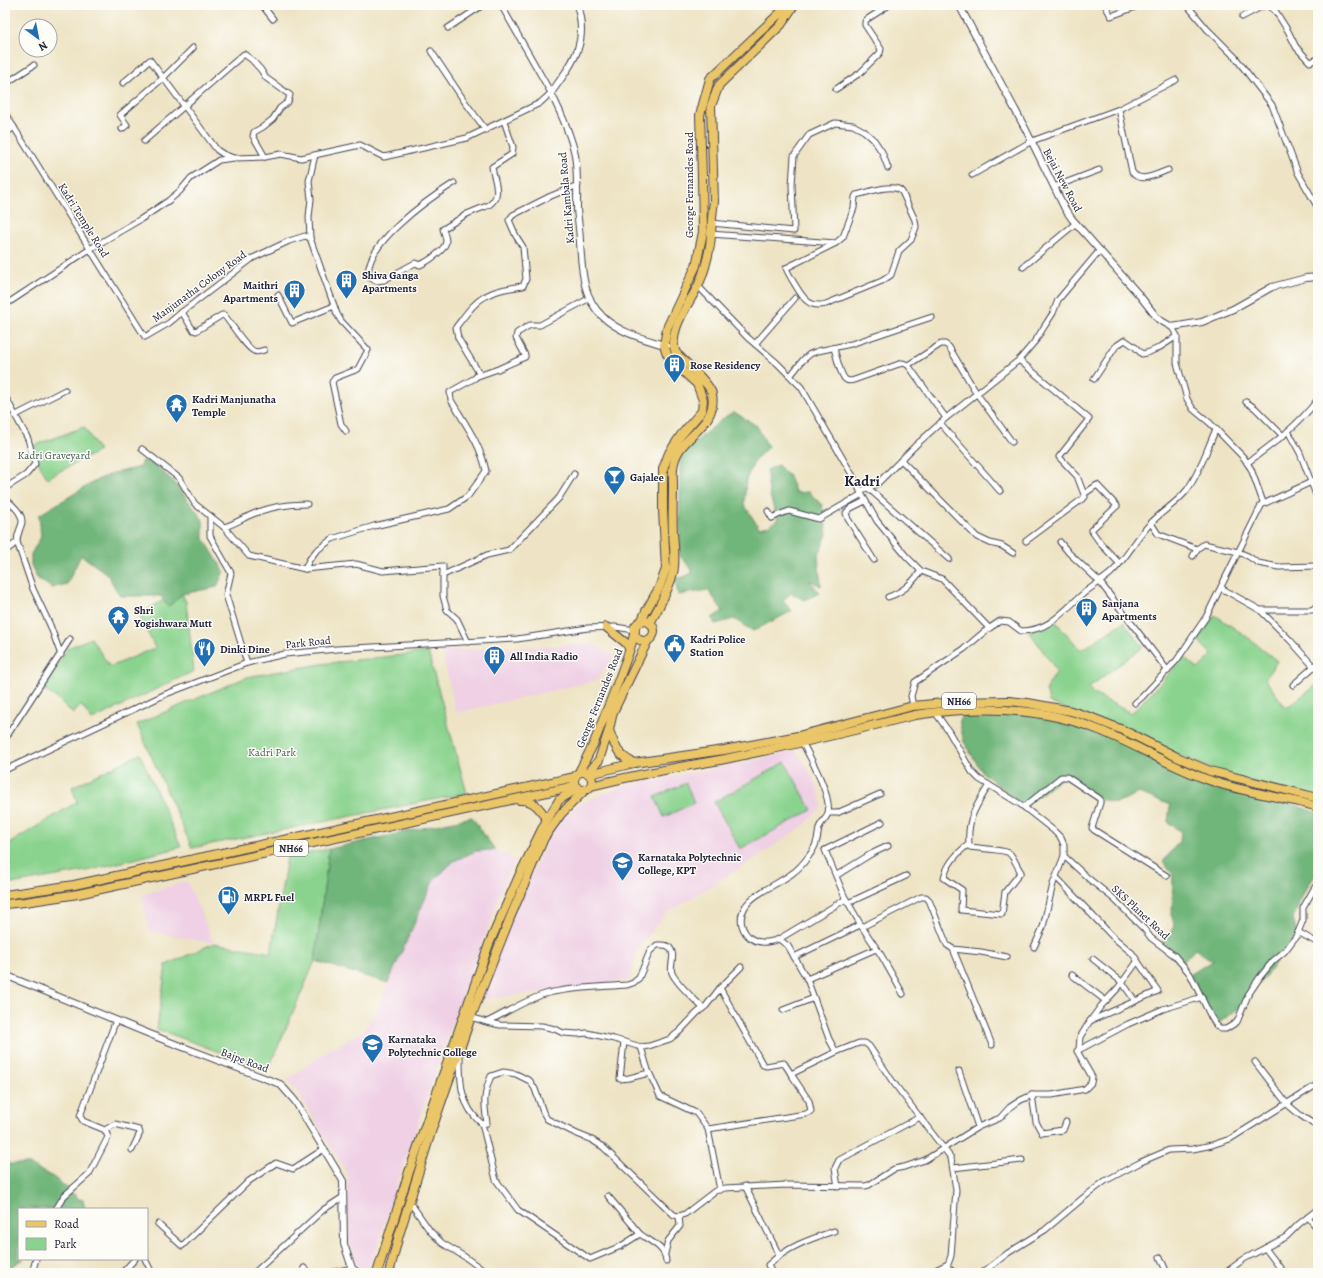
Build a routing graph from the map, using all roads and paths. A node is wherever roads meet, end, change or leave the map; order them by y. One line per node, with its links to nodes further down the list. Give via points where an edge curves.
1 (262, 5): 15 (street)
2 (483, 5): 16 (street)
3 (501, 5): 26 (street)
4 (577, 5): 26 (street, via 582,33 580,42 566,71)
5 (785, 5): 40 (main road, George Fernandes Road, via 780,14 710,79 700,115)
6 (794, 5): 41 (main road, George Fernandes Road, via 781,25 719,85 711,106)
7 (889, 5): 25 (street, via 865,22 881,49 880,53 860,72)
8 (959, 5): 36 (street, Bejai New Road)
9 (1105, 5): 10 (street, via 1111,16)
10 (1140, 5)
11 (1187, 5): 49 (street, via 1236,57 1272,105 1298,173)
12 (1265, 5): 14 (street)
13 (1269, 5): 19 (street, via 1280,18 1296,47 1310,62)
14 (1242, 17)
15 (273, 19)
16 (448, 28)
17 (193, 48): 21 (street)
18 (431, 51): 33 (street)
19 (1318, 59)
20 (34, 65): 24 (street)
21 (163, 78): 23 (street, via 150,60); 27 (street); 32 (street, via 120,115 128,126)
22 (1176, 80): 28 (street)
23 (123, 83)
24 (5, 84)
25 (836, 89)
26 (551, 93): 30 (street, via 540,102); 47 (street, Kadri Kambala Road, via 575,155)
27 (184, 108): 35 (street); 38 (street, via 244,54 266,78 290,95 288,102 269,122 254,132 253,136); 39 (street, via 217,150)
28 (1119, 109): 36 (street); 44 (street, via 1134,175 1146,178)
29 (5, 113): 31 (street, Kadri Temple Road)
30 (504, 121): 33 (street); 46 (street, via 513,147 512,154 492,167 497,188 493,202 443,228 445,245 426,262 420,265 415,263 384,280 376,282 369,277 368,270 372,259 384,240 403,220)
31 (14, 127): 34 (street); 55 (street, Kadri Temple Road)
32 (122, 129)
33 (486, 130): 37 (street, via 467,138 384,157 360,145)
34 (5, 134)
35 (144, 141)
36 (1032, 141): 45 (street); 48 (street, Bejai New Road)
37 (315, 155): 38 (street, via 301,158 282,154); 53 (street, via 309,181)
38 (265, 157): 39 (street)
39 (234, 158): 55 (street, via 213,163 191,178 168,201)
40 (702, 161): 41 (main road); 71 (main road, George Fernandes Road, via 703,232 699,252 696,266 667,328)
41 (713, 161): 50 (main road, George Fernandes Road, via 714,202)
42 (888, 168): 50 (street, via 874,140 854,125 835,123 809,135 794,156 794,231)
43 (1099, 170): 48 (street)
44 (1168, 170)
45 (972, 175)
46 (454, 183)
47 (578, 185): 61 (street, Kadri Kambala Road, via 577,209 582,267 584,283); 78 (street, via 513,215 509,220 523,247 526,279 523,286 503,289 484,297 456,327 458,338 479,373)
48 (1054, 187): 51 (street, Bejai New Road, via 1065,209)
49 (1318, 208)
50 (711, 223): 52 (main road, George Fernandes Road)
51 (1076, 223): 56 (street, Bejai New Road); 57 (street)
52 (710, 234): 54 (street); 59 (main road, George Fernandes Road, via 710,246)
53 (310, 238): 64 (street); 65 (street, Manjunatha Colony Road, via 305,236 290,241 253,258)
54 (836, 242): 54 (street, via 843,237 856,195 891,188 902,192 916,227 911,240 899,251 891,275 826,304 811,303 804,298 786,268)
55 (90, 249): 63 (street); 69 (street, Kadri Temple Road)
56 (1100, 250): 67 (street, Bejai New Road, via 1158,319); 75 (street, via 1058,300 1036,340)
57 (1023, 267)
58 (1318, 277): 67 (street, via 1272,288 1202,322)
59 (698, 286): 70 (street); 73 (main road, George Fernandes Road, via 677,325)
60 (278, 295): 64 (street, via 292,323)
61 (590, 298): 71 (street, Kadri Kambala Road, via 596,310 613,326); 78 (street, via 540,325 530,325 517,333 516,338 525,357)
62 (796, 298): 70 (street)
63 (5, 305)
64 (334, 306): 90 (street, via 341,321 368,350 358,369 335,378 332,382 341,424)
65 (182, 312): 69 (street, Manjunatha Colony Road); 74 (street, via 196,331 224,315 253,351)
66 (932, 318): 72 (street)
67 (1172, 328): 68 (street)
68 (1177, 336): 79 (street, via 1148,354 1142,354 1125,340 1116,346); 88 (street, via 1177,363 1187,398 1193,409)
69 (145, 337)
70 (755, 344): 77 (street)
71 (664, 345): 73 (street, Kadri Kambala Road); 133 (main road, George Fernandes Road, via 672,361 697,384 703,400 702,410 669,453 663,469 666,569 660,588)
72 (834, 348): 76 (street, via 845,379 850,381 899,364); 77 (street, via 810,354)
73 (675, 349): 134 (main road, George Fernandes Road, via 712,392 713,404 702,427 689,438 674,463 673,572)
74 (264, 350)
75 (1019, 360): 81 (street); 103 (street, via 1089,419 1059,458 1077,476)
76 (908, 364): 81 (street, via 945,344); 86 (street)
77 (791, 375): 102 (street, via 810,402)
78 (478, 376): 125 (street, via 450,392 451,400 484,459 486,471 468,496 449,509 374,526 332,539 316,551 308,560)
79 (1094, 379)
80 (64, 390): 85 (street)
81 (977, 394): 86 (street); 92 (street)
82 (5, 396): 85 (street)
83 (1318, 399): 89 (street, via 1309,412)
84 (1246, 402): 91 (street)
85 (16, 415): 100 (street, via 28,439 35,464 26,476)
86 (946, 418): 87 (street)
87 (940, 423): 94 (street); 101 (street)
88 (1216, 429): 95 (street); 111 (street, via 1187,490)
89 (1288, 430): 91 (street); 98 (street)
90 (346, 431)
91 (1283, 436): 95 (street)
92 (1012, 442)
93 (142, 449): 110 (street, via 179,478 195,504)
94 (901, 460): 99 (street, via 877,484); 119 (street, via 977,537)
95 (1247, 463): 108 (street, via 1263,502)
96 (574, 474): 127 (street, via 559,498 509,550 487,555)
97 (1318, 479): 98 (street)
98 (1311, 482): 105 (street); 108 (street)
99 (867, 487): 102 (street); 121 (street)
100 (5, 488)
101 (1000, 491)
102 (861, 493): 106 (street); 109 (street, via 819,519 789,511 772,518)
103 (1084, 494): 113 (street, via 1085,497); 123 (street, via 1097,485 1117,506 1091,530)
104 (5, 498): 114 (street, via 19,512 22,519)
105 (1318, 500)
106 (865, 501): 122 (street, via 846,513); 126 (street, via 893,542)
107 (306, 504): 112 (street, via 264,510)
108 (1261, 505): 118 (street)
109 (768, 511)
110 (210, 516): 112 (street); 143 (street, via 210,536 231,573 226,595)
111 (1151, 523): 117 (street, via 1158,534); 123 (street)
112 (224, 527): 125 (street, via 249,556)
113 (1026, 541)
114 (17, 542): 116 (street); 142 (street, via 33,589)
115 (1060, 542): 128 (street)
116 (5, 549)
117 (1197, 549): 118 (street, via 1204,544); 120 (street)
118 (1238, 552): 124 (street, via 1258,563 1278,567); 129 (street)
119 (1013, 553)
120 (1193, 556)
121 (949, 558)
122 (874, 560)
123 (1119, 563): 128 (street)
124 (1318, 566)
125 (305, 569): 127 (street, via 356,564 383,571 443,566)
126 (921, 571): 130 (street, via 910,586); 136 (street, via 942,578)
127 (443, 575): 140 (street, via 443,596 447,610 458,619)
128 (1100, 581): 136 (street, via 1049,624 1021,631 1009,622 1000,621); 145 (street)
129 (1221, 588): 132 (street); 145 (street, via 1206,617)
130 (888, 597)
131 (1318, 605): 132 (street, via 1312,610)
132 (1260, 610): 144 (street)
133 (641, 622): 134 (main road); 137 (main road, George Fernandes Road)
134 (650, 623): 139 (main road, George Fernandes Road, via 654,634)
135 (606, 628): 137 (street, Park Road); 140 (street, Park Road); 141 (main road)
136 (989, 628): 148 (street, via 964,649 915,682 911,696)
137 (635, 630): 139 (main road, via 635,635 640,640); 141 (main road, George Fernandes Road)
138 (70, 639): 142 (street)
139 (648, 640): 150 (main road, George Fernandes Road, via 613,712)
140 (468, 642): 143 (street, Park Road, via 337,649 285,654)
141 (630, 649): 156 (main road, George Fernandes Road, via 594,743)
142 (61, 655): 151 (street)
143 (247, 663): 154 (street, Park Road, via 166,694)
144 (1316, 665): 146 (street)
145 (1168, 670): 147 (street)
146 (1293, 685)
147 (1135, 703)
148 (913, 706): 153 (main road, NH66, via 798,736); 161 (main road, NH66, via 1003,701 1071,711 1125,731 1210,771)
149 (935, 712): 152 (main road, NH66); 157 (street, via 972,772); 164 (main road, NH66, via 1010,710 1085,724 1209,780)
150 (609, 730): 153 (main road, via 618,752); 155 (main road, George Fernandes Road, via 599,760)
151 (5, 739)
152 (802, 742): 159 (main road, NH66, via 648,772); 165 (street, via 821,779 827,798)
153 (634, 763): 155 (main road, NH66)
154 (5, 770)
155 (589, 774): 156 (main road, NH66, via 582,772); 159 (main road, via 592,780)
156 (577, 775): 158 (main road); 177 (main road, NH66, via 74,885)
157 (989, 785): 163 (street); 169 (street, via 972,814)
158 (576, 787): 159 (main road, NH66); 162 (main road, NH66); 166 (main road, via 559,800)
159 (589, 787): 168 (main road)
160 (880, 794): 165 (street, via 837,813)
161 (1318, 798)
162 (510, 800): 166 (main road, via 526,800 537,805); 179 (main road, NH66, via 78,894)
163 (1024, 807): 171 (street, via 1061,838); 174 (street, via 1061,777 1067,777 1100,800 1092,828 1094,830)
164 (1318, 807)
165 (828, 813): 182 (street, via 819,827 816,844 804,861 794,872 756,896 745,906 741,915 741,923 752,939 769,942)
166 (547, 820): 168 (main road)
167 (882, 822): 172 (street, via 825,850)
168 (543, 833): 204 (main road); 209 (main road, via 489,944)
169 (969, 844): 169 (street, via 970,847 1009,852 1021,872 1006,892 1002,914 961,910 962,890 944,878 953,857)
170 (888, 846): 172 (street)
171 (1064, 856): 175 (street); 198 (street, SKS Planet Road, via 1114,899 1151,938 1175,956 1190,974)
172 (837, 875): 178 (street)
173 (906, 876): 178 (street)
174 (1167, 876)
175 (1056, 877): 184 (street, via 1043,927); 190 (street, via 1112,936 1132,953)
176 (1315, 887): 181 (street, SKS Planet Road, via 1303,908 1303,920)
177 (5, 895)
178 (847, 902): 180 (street); 182 (street, via 846,899)
179 (5, 904)
180 (861, 926): 185 (street); 186 (street, via 926,897 947,945); 187 (street)
181 (1298, 932): 183 (street); 198 (street, SKS Planet Road, via 1285,951 1273,961 1256,983 1237,1022 1231,1027 1221,1029 1216,1025)
182 (779, 939): 187 (street, via 788,946)
183 (1318, 942)
184 (1034, 948)
185 (876, 949): 194 (street); 197 (street)
186 (953, 949): 188 (street); 210 (street)
187 (794, 957): 194 (street)
188 (1007, 958)
189 (1093, 959): 195 (street)
190 (1137, 962): 195 (street); 201 (street, via 1158,991)
191 (741, 967): 196 (street)
192 (5, 975): 205 (street, Bajpe Road)
193 (1072, 975): 200 (street)
194 (807, 979): 199 (street)
195 (1122, 982): 200 (street); 201 (street)
196 (720, 988): 202 (street); 217 (street, via 763,1065 784,1063)
197 (903, 994)
198 (1202, 997): 212 (street, via 1128,1024)
199 (814, 998): 203 (street); 213 (street)
200 (1106, 1001): 206 (street)
201 (1135, 1001): 206 (street)
202 (703, 1008): 207 (street, via 671,972 673,959 669,947 657,944 650,951 639,978 634,983 546,994); 211 (street, via 670,1039)
203 (783, 1010)
204 (471, 1017): 207 (street); 209 (main road)
205 (116, 1020): 227 (street, via 80,1116 83,1121); 229 (street, Bajpe Road, via 280,1084 295,1101)
206 (1090, 1021): 212 (street, via 1080,1037)
207 (486, 1022): 208 (street, via 542,1026 563,1033 587,1033)
208 (624, 1042): 211 (street); 216 (street, via 620,1079)
209 (459, 1043): 223 (street, via 461,1086 465,1102); 238 (main road); 265 (main road, via 409,1172)
210 (992, 1045)
211 (641, 1047): 216 (street)
212 (1079, 1049): 219 (street, via 1077,1050 1092,1076 1092,1083 1085,1089 1052,1095)
213 (836, 1052): 217 (street); 221 (street, via 859,1043 869,1046)
214 (1255, 1062): 220 (street)
215 (959, 1071): 224 (street)
216 (649, 1073): 226 (street, via 660,1096 696,1113)
217 (791, 1074): 226 (street, via 809,1101 811,1111 806,1114)
218 (1318, 1084): 220 (street)
219 (1032, 1095): 222 (street, via 1036,1122 1042,1133 1063,1130); 224 (street, via 1010,1107 1000,1118)
220 (1287, 1104): 225 (street); 271 (street, via 1230,1139 1193,1149 1170,1150 1141,1162 1105,1182 1045,1230)
221 (920, 1117): 228 (street); 234 (street, via 839,1160 835,1168)
222 (1066, 1122)
223 (482, 1124): 241 (street, via 487,1123 485,1090 491,1076 503,1072 516,1074 530,1081 548,1119 603,1147); 246 (street, via 496,1180 518,1210 590,1259 621,1246)
224 (978, 1127): 228 (street)
225 (1318, 1127)
226 (708, 1129): 235 (street)
227 (105, 1130): 230 (street, via 115,1124 139,1130); 239 (street, via 108,1137 89,1174 64,1196)
228 (944, 1148): 232 (street, via 951,1158); 234 (street, via 925,1160 894,1168 865,1186)
229 (324, 1149): 236 (street, Bajpe Road, via 342,1181); 243 (street, via 293,1170 276,1163 249,1181 182,1246)
230 (132, 1150)
231 (1022, 1160): 232 (street)
232 (953, 1168): 255 (street, via 956,1190 953,1244 952,1256)
233 (745, 1186): 234 (street); 235 (street); 249 (street)
234 (838, 1187)
235 (720, 1190): 241 (street)
236 (343, 1196): 257 (street, Bajpe Road, via 344,1244); 261 (street, via 323,1210)
237 (608, 1196): 246 (street)
238 (409, 1201): 266 (main road); 267 (street, via 430,1231 442,1243)
239 (57, 1208)
240 (1318, 1209): 242 (street)
241 (679, 1216): 248 (street, via 680,1226 668,1241)
242 (1308, 1217): 244 (street); 247 (street, via 1286,1237)
243 (158, 1224)
244 (1318, 1229)
245 (834, 1230): 249 (street)
246 (640, 1234): 248 (street, via 659,1246)
247 (1265, 1248): 273 (street); 274 (street)
248 (665, 1254): 254 (street)
249 (779, 1255): 268 (street, via 768,1265)
250 (1160, 1257): 272 (street)
251 (36, 1260): 258 (street)
252 (134, 1260): 259 (street)
253 (146, 1260): 260 (street)
254 (666, 1261)
255 (946, 1266): 269 (street); 270 (street)
256 (304, 1268): 262 (street)
257 (352, 1268): 263 (street); 264 (street)
258 (32, 1273)
259 (122, 1273)
260 (152, 1273)
261 (254, 1273)
262 (309, 1273)
263 (331, 1273)
264 (358, 1273)
265 (377, 1273)
266 (388, 1273)
267 (487, 1273)
268 (772, 1273)
269 (929, 1273)
270 (955, 1273)
271 (982, 1273)
272 (1167, 1273)
273 (1225, 1273)
274 (1284, 1273)

